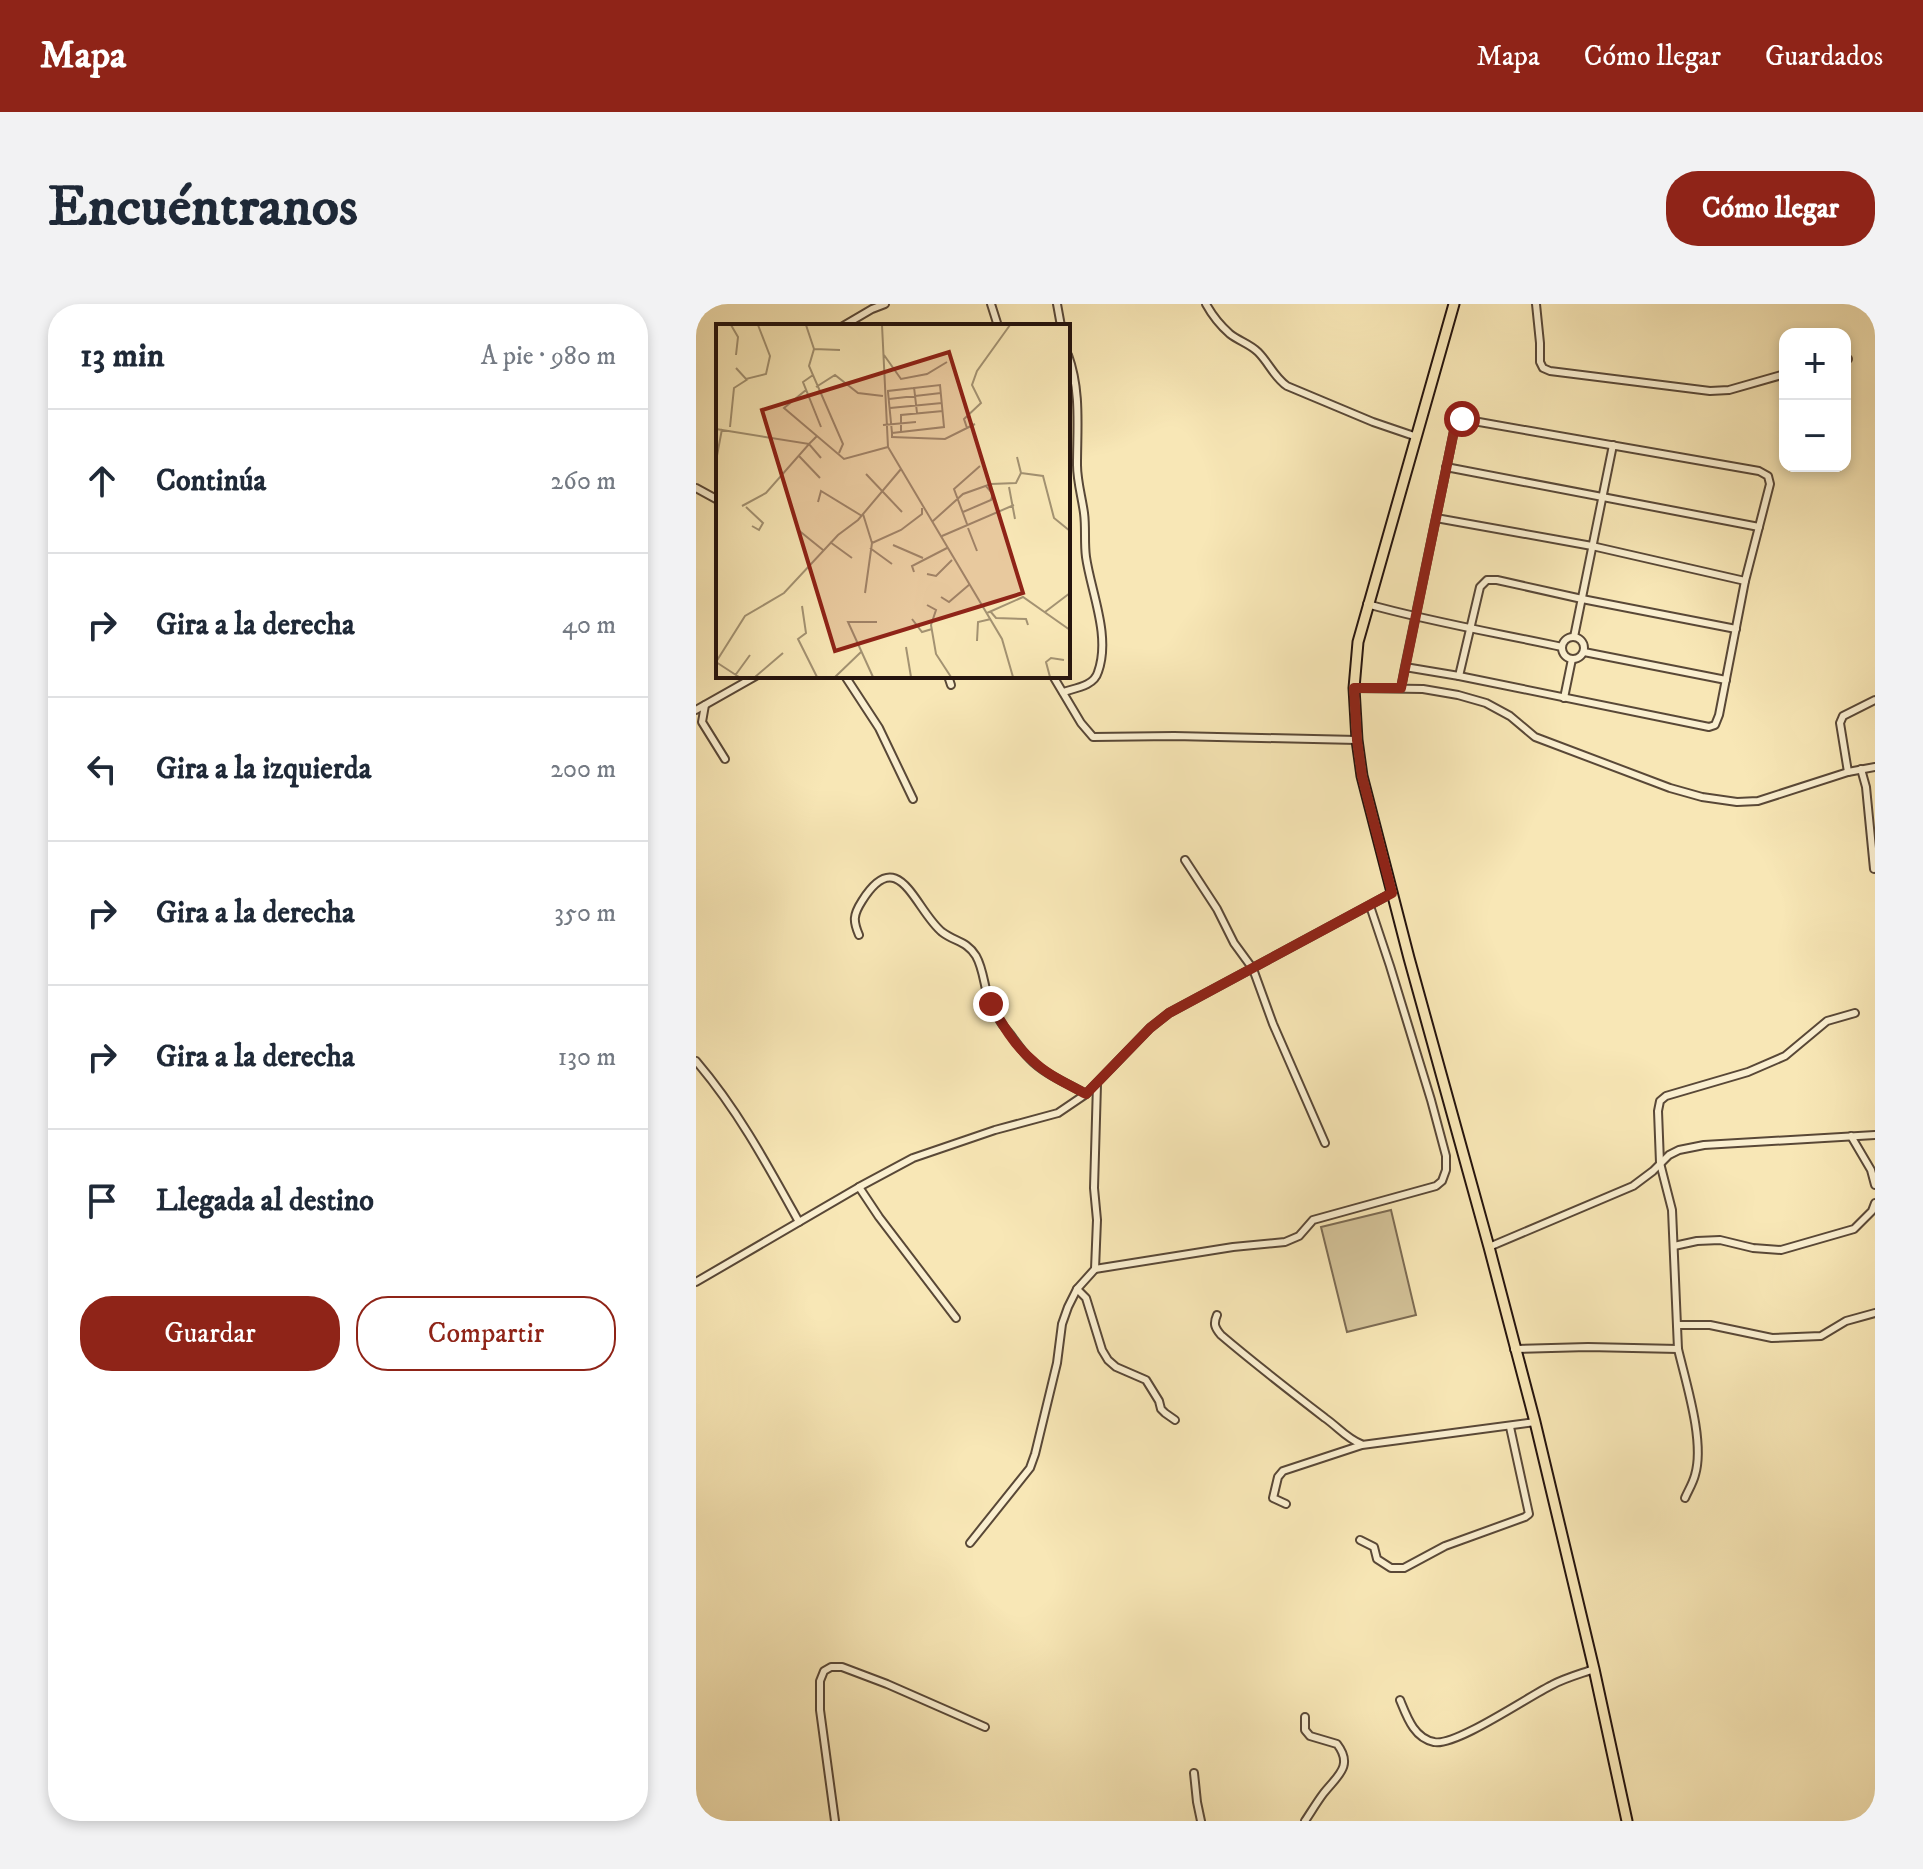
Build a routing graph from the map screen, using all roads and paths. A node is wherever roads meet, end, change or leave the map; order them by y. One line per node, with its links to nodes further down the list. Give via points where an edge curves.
1 (885, 304): 7 (street)
2 (991, 304): 8 (street)
3 (1057, 304): 9 (street)
4 (1206, 304): 12 (street, via 1222,326 1262,356 1287,386)
5 (1454, 304): 12 (main road)
6 (1536, 304): 11 (street, via 1540,362 1550,371 1710,391)
7 (846, 324)
8 (997, 324)
9 (1061, 324)
10 (1070, 359): 41 (street, via 1085,556 1102,645 1092,682)
11 (1779, 376)
12 (1417, 437): 23 (main road)
13 (1613, 445): 14 (street, via 1462,419 1455,426); 16 (street); 19 (street, via 1768,476)
14 (1446, 467): 16 (street); 18 (street)
15 (696, 488): 17 (street)
16 (1602, 497): 19 (street); 20 (street)
17 (716, 499)
18 (1436, 518): 20 (street); 24 (street)
19 (1759, 527): 21 (street)
20 (1592, 546): 21 (street); 22 (street)
21 (1745, 581): 26 (street)
22 (1582, 599): 25 (street, via 1487,580 1480,587); 26 (street); 27 (street)
23 (1367, 604): 24 (street); 39 (main road)
24 (1416, 617): 25 (street); 31 (street)
25 (1471, 627): 28 (street); 32 (street)
26 (1736, 629): 37 (street)
27 (1574, 637): 28 (street); 29 (street, via 1583,642)
28 (1562, 647): 30 (street)
29 (1584, 652): 30 (street); 37 (street)
30 (1572, 659): 42 (street)
31 (1405, 667): 32 (street); 40 (street)
32 (1459, 676): 42 (street)
33 (752, 678): 44 (street)
34 (846, 678): 51 (street, via 879,728)
35 (949, 678): 38 (street)
36 (1054, 678): 41 (street)
37 (1726, 680): 42 (street, via 1717,721 1709,727)
38 (951, 685)
39 (1354, 688): 40 (street); 46 (main road)
40 (1401, 688): 50 (street, via 1486,703 1535,737 1702,797 1758,801)
41 (1063, 692): 46 (street, via 1093,737)
42 (1564, 698)
43 (1875, 700): 50 (street, via 1843,716 1840,723)
44 (706, 704): 45 (street); 47 (street, via 702,722)
45 (696, 710)
46 (1357, 740): 54 (main road)
47 (725, 759)
48 (1875, 767): 49 (street)
49 (1861, 769): 50 (street); 53 (street)
50 (1848, 772)
51 (913, 799)
52 (1185, 860): 57 (street)
53 (1874, 869)
54 (1392, 893): 55 (street); 71 (main road)
55 (1370, 906): 57 (street); 72 (street, via 1446,1156 1442,1181 1313,1220 1285,1242)
56 (859, 935): 61 (street, via 854,924 861,902 879,882 897,877 944,933 973,951 991,1004 1030,1059)
57 (1253, 969): 60 (street, via 1169,1013); 64 (street)
58 (1855, 1013): 65 (street, via 1827,1021 1785,1056 1666,1096 1658,1111)
59 (696, 1061): 69 (street, via 762,1154)
60 (1097, 1084): 61 (street); 72 (street)
61 (1086, 1094): 67 (street, via 1058,1113 913,1158)
62 (1875, 1135): 63 (street)
63 (1851, 1136): 65 (street, via 1704,1145 1679,1150); 66 (street)
64 (1325, 1143)
65 (1660, 1163): 70 (street, via 1672,1210); 71 (street, via 1633,1186)
66 (1875, 1185)
67 (859, 1187): 69 (street); 77 (street)
68 (1875, 1203): 70 (street, via 1854,1229 1781,1250 1720,1240)
69 (799, 1222): 73 (street)
70 (1674, 1246): 78 (street)
71 (1489, 1247): 79 (main road)
72 (1095, 1269): 74 (street)
73 (696, 1282)
74 (1077, 1289): 81 (street, via 1086,1298 1108,1360 1146,1380 1161,1409); 88 (street, via 1062,1324 1030,1468)
75 (1875, 1313): 78 (street, via 1846,1321 1821,1336 1772,1338 1710,1325)
76 (1217, 1315): 84 (street, via 1215,1328 1221,1335 1349,1440)
77 (956, 1318)
78 (1677, 1325): 80 (street)
79 (1514, 1349): 80 (street); 82 (main road)
80 (1678, 1349): 85 (street, via 1697,1435 1695,1475)
81 (1175, 1420)
82 (1535, 1422): 83 (street); 89 (main road)
83 (1510, 1427): 84 (street); 87 (street, via 1529,1514 1404,1568 1391,1568 1377,1559 1374,1547)
84 (1362, 1445): 86 (street, via 1283,1471 1273,1498)
85 (1685, 1498)
86 (1286, 1504)
87 (1360, 1540)
88 (970, 1543)
89 (1594, 1669): 90 (street, via 1553,1684 1438,1743 1424,1739 1409,1723); 97 (main road)
90 (1400, 1700)
91 (1305, 1717): 96 (street, via 1310,1736 1337,1744 1345,1757)
92 (985, 1727): 94 (street, via 842,1667 824,1671 820,1710)
93 (1194, 1773): 95 (street)
94 (835, 1821)
95 (1201, 1821)
96 (1305, 1821)
97 (1627, 1821)

